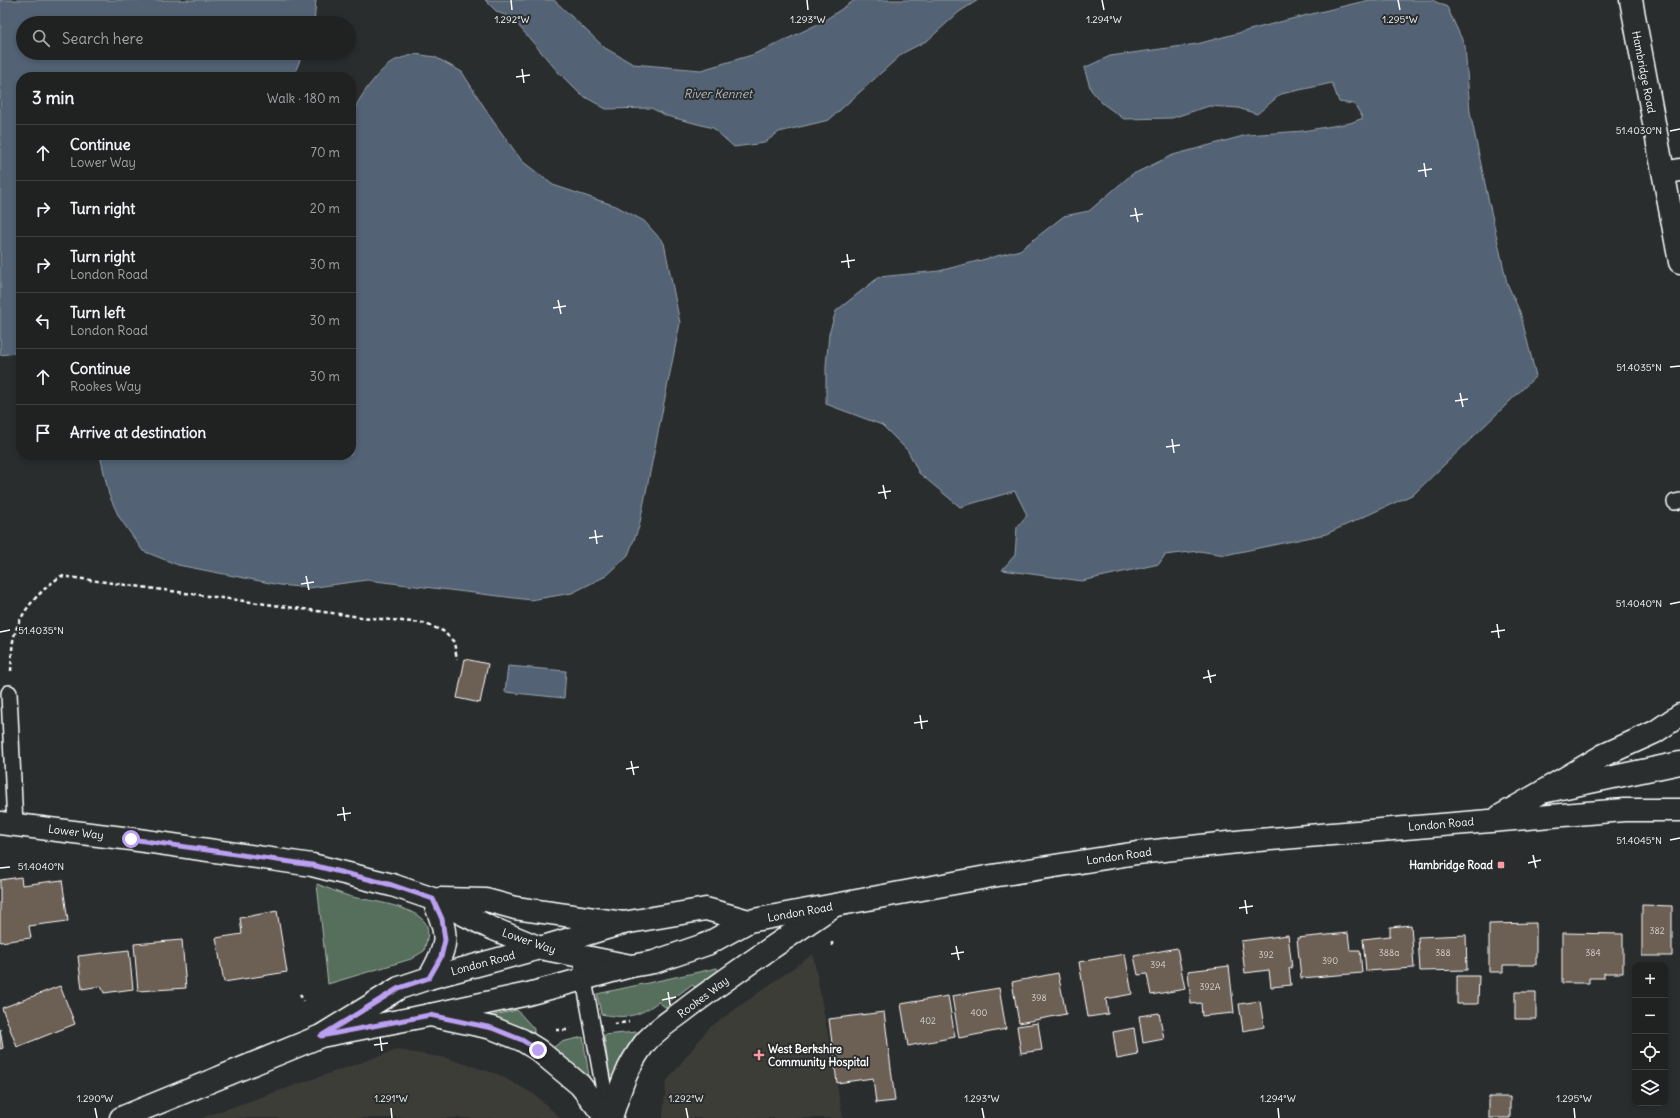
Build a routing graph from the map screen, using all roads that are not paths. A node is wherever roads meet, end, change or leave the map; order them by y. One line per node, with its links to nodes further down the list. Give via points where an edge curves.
1 (1631, 0): 2 (main road, Hambridge Road)
2 (1672, 171): 3 (main road, Hambridge Road)
3 (1680, 262)
4 (9, 693): 10 (lane)
5 (1680, 715): 7 (main road, via 1655,732 1604,755)
6 (1680, 763): 7 (main road, London Road)
7 (1542, 792): 9 (main road, London Road)
8 (1680, 810): 9 (main road, London Road, via 1624,810)
9 (1493, 819): 12 (main road, London Road, via 1137,853 992,876)
10 (8, 824): 11 (main road, Lower Way, via 312,865 392,885)
11 (433, 899): 14 (main road, Lower Way, via 486,900 515,908); 16 (main road, Lower Way, via 489,927); 19 (main road, via 442,919 445,940 441,957)
12 (832, 906): 13 (main road, London Road); 24 (main road, Rookes Way, via 723,981 645,1042 622,1080)
13 (749, 921): 14 (main road, London Road, via 706,909); 18 (main road, London Road, via 707,944 654,962)
14 (623, 923): 15 (main road, London Road)
15 (585, 934): 16 (main road, London Road); 17 (lane)
16 (540, 948): 17 (main road, Lower Way); 19 (main road, London Road)
17 (579, 956): 18 (main road, Lower Way); 20 (lane)
18 (631, 966): 20 (main road, London Road)
19 (429, 978): 22 (main road, London Road, via 399,988)
20 (584, 979): 21 (main road, London Road); 24 (lane)
21 (430, 1015): 22 (main road, London Road); 24 (main road, via 492,1028 522,1040 580,1085)
22 (321, 1036): 23 (main road, London Road)
23 (122, 1118)
24 (609, 1118)

